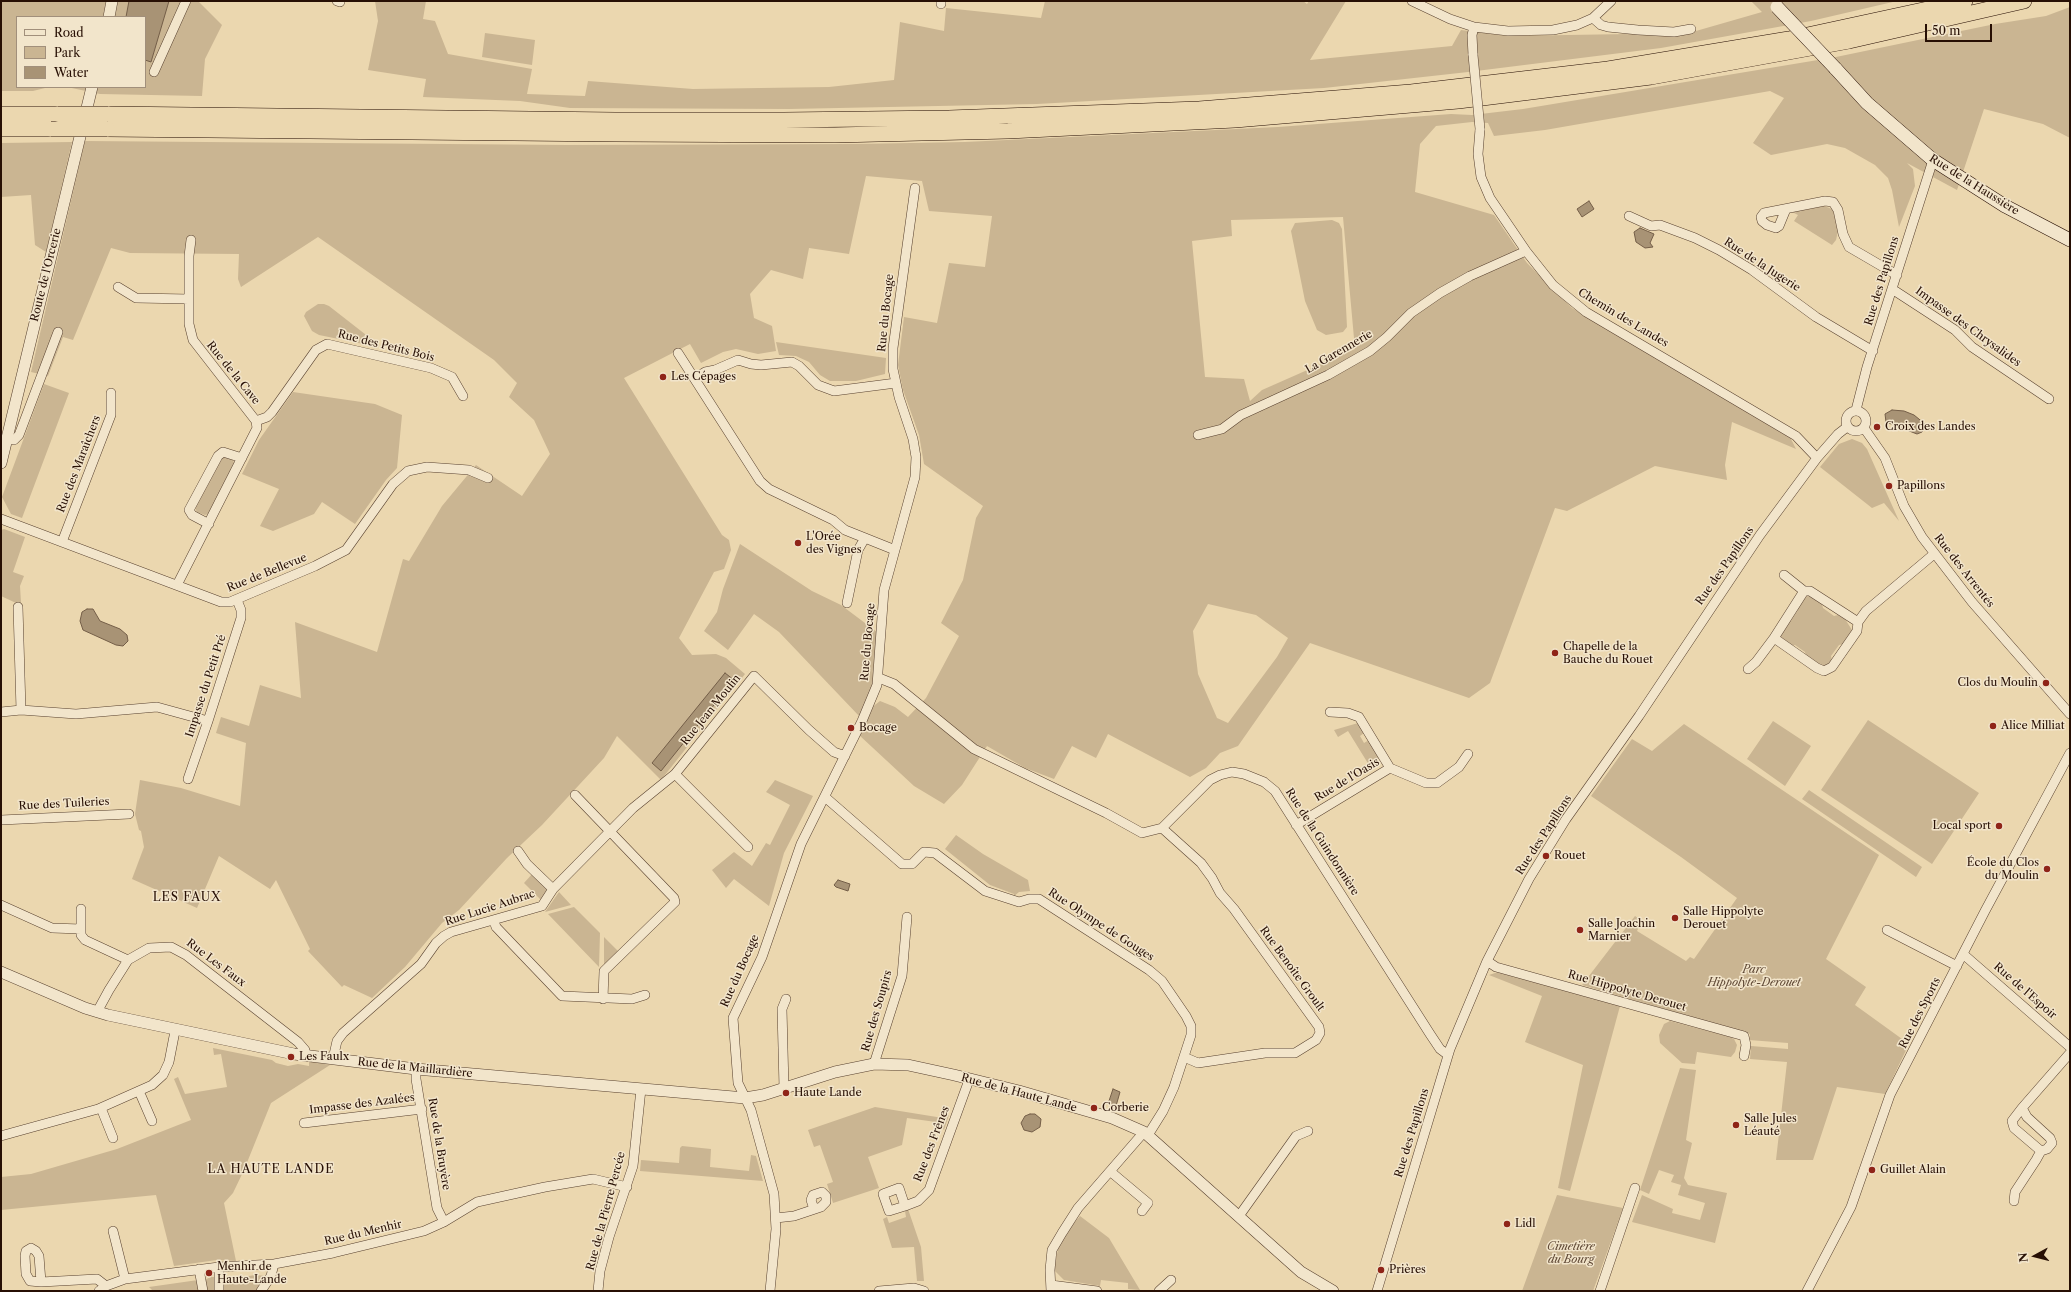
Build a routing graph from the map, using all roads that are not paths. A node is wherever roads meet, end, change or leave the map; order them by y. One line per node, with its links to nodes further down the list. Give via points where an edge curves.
1 (112, 1): 8 (street)
2 (186, 1): 12 (street)
3 (1412, 1): 10 (street)
4 (1611, 1): 9 (street)
5 (1965, 1): 15 (highway, via 1764,44 1650,63 1411,92 1191,109 883,120)
6 (2024, 1): 15 (highway, via 1849,41 1651,77 1458,101 1258,119 1062,129 835,134 616,134)
7 (1774, 4): 17 (main road, Rue de la Haussière, bridge, via 1868,103)
8 (108, 16)
9 (1593, 18): 10 (street, via 1577,25 1553,30 1508,31); 11 (street, via 1600,25 1608,27 1674,32)
10 (1474, 27): 23 (street, Chemin des Landes, bridge, via 1472,35 1480,129 1478,154 1481,177 1490,198)
11 (1691, 29)
12 (154, 72)
13 (92, 88): 41 (street, Route de l'Orcerie)
14 (1, 114): 15 (highway, bridge, via 58,114)
15 (108, 121): 16 (highway, bridge, via 51,129)
16 (1, 129)
17 (1933, 160): 22 (main road, Rue de la Haussière, via 2005,206); 24 (street, Rue des Papillons)
18 (915, 188): 32 (street, Rue du Bocage, via 893,348)
19 (1786, 209): 24 (street, via 1825,201 1833,202 1838,210 1843,234 1849,247)
20 (1629, 216): 29 (street, Rue de la Jugerie, via 1651,226 1660,225 1695,238 1719,250 1816,317)
21 (191, 240): 27 (street, Rue de la Cave)
22 (2070, 240)
23 (1526, 251): 40 (street, La Garennerie, via 1470,276 1440,294 1411,313 1387,338 1370,351 1328,375 1241,415 1222,429); 43 (street, Chemin des Landes, via 1553,285 1586,312 1796,436)
24 (1897, 275): 26 (street, Rue des Papillons)
25 (118, 287): 27 (street, via 136,298)
26 (1892, 289): 29 (street, Rue des Papillons); 35 (street, Impasse des Chrysalides, via 1955,330 1972,347)
27 (189, 299): 37 (street, Rue de la Cave, via 193,340)
28 (58, 332): 41 (street, via 19,435 14,440)
29 (1873, 351): 36 (street, Rue des Papillons)
30 (678, 353): 31 (street)
31 (695, 378): 32 (street, via 738,360 761,365 792,362 818,385 834,391); 48 (street, via 760,481 769,489)
32 (896, 383): 50 (street, Rue du Bocage, via 916,457 915,477)
33 (111, 393): 49 (street, Rue des Maraîchers, via 111,415)
34 (463, 396): 37 (street, Rue des Petits Bois, via 452,378 431,368 327,344 316,350 272,412)
35 (2049, 400)
36 (1856, 410): 38 (street, via 1846,417); 39 (street, via 1867,418)
37 (256, 421): 42 (street, Rue de la Cave, via 257,428)
38 (1848, 427): 39 (street, via 1855,432); 43 (street, Rue des Papillons, via 1838,434)
39 (1864, 428): 51 (street, Rue des Arrentés, via 1885,458 1904,506)
40 (1198, 435)
41 (6, 439): 44 (street, Route de l'Orcerie)
42 (242, 458): 47 (street, Rue de la Cave); 47 (street, via 223,452 218,456 190,510 192,515)
43 (1817, 458): 91 (street, Rue des Papillons, via 1566,819 1529,879)
44 (1, 463)
45 (488, 478): 55 (street, Rue de Bellevue, via 469,470 427,467 408,472 393,484 346,550)
46 (1, 519): 49 (street, Rue de Bellevue)
47 (209, 524): 53 (street, Rue de la Cave)
48 (865, 538): 50 (street); 56 (street, via 858,550)
49 (62, 542): 53 (street, Rue de Bellevue)
50 (895, 550): 61 (street, Rue du Bocage, via 884,590)
51 (1934, 554): 58 (street, via 1866,611); 65 (street, Rue des Arrentés, via 1972,602)
52 (1784, 575): 54 (street)
53 (177, 586): 55 (street, Rue de Bellevue, via 221,602)
54 (1804, 591): 58 (street, via 1810,591); 59 (street)
55 (237, 600): 66 (street, Impasse du Petit Pré, via 241,618)
56 (846, 602)
57 (18, 607): 62 (street)
58 (1858, 622): 59 (street, via 1857,631 1832,667 1824,671)
59 (1774, 638): 60 (street)
60 (1748, 669)
61 (879, 678): 69 (street, Rue du Bocage, via 875,692); 78 (street, via 894,684 974,749 1142,832)
62 (21, 710): 63 (street); 66 (street, via 76,714 157,708)
63 (1, 712)
64 (1330, 712): 70 (street, Rue de l'Oasis, via 1348,713 1359,717)
65 (2070, 714)
66 (208, 722): 72 (street, Impasse du Petit Pré)
67 (2070, 753): 89 (street, Rue des Sports)
68 (1468, 754): 70 (street, Rue de l'Oasis, via 1459,768 1437,783 1426,783)
69 (844, 756): 71 (street, Rue Jean Moulin, via 834,752 809,730 754,676); 74 (street, Rue du Bocage)
70 (1390, 768): 77 (street, Rue de l'Oasis)
71 (675, 774): 79 (street, Rue Lucie Aubrac, via 641,800); 80 (street)
72 (188, 779)
73 (575, 795): 79 (street)
74 (825, 797): 104 (street, Rue Olympe de Gouges, via 902,864 912,864 924,852 935,853 985,891 1019,902 1039,899 1149,970 1162,981 1191,1026); 112 (street, Rue du Bocage, via 801,844 762,957 734,1014 732,1030 736,1068)
75 (129, 814): 76 (street, Rue des Tuileries)
76 (1, 820)
77 (1296, 825): 78 (street, Rue de la Guindonnière, via 1275,791 1253,776 1232,772 1210,780); 102 (street, Rue de la Guindonnière, via 1430,1034 1440,1049)
78 (1162, 828): 104 (street, Rue Benoîte Groult, via 1201,863 1220,893 1319,1027 1320,1033 1316,1040 1295,1053 1265,1053 1198,1063)
79 (610, 832): 82 (street, Rue Lucie Aubrac); 95 (street, via 675,902 604,971)
80 (748, 847)
81 (518, 851): 82 (street)
82 (553, 890): 86 (street, Rue Lucie Aubrac, via 542,906)
83 (1, 905): 87 (street, via 52,928)
84 (81, 909): 87 (street)
85 (907, 917): 106 (street, Rue des Soupirs, via 902,976)
86 (494, 921): 95 (street, via 562,996); 105 (street, Rue Lucie Aubrac, via 444,936 421,964 343,1033 337,1041)
87 (81, 929): 90 (street, via 81,935 85,940)
88 (1887, 930): 92 (street)
89 (1963, 954): 92 (street, Rue des Sports); 99 (street, Rue de l'Espoir)
90 (128, 960): 97 (street, Rue Les Faux); 101 (street, Rue Les Faux, via 149,948 175,948 303,1046)
91 (1487, 960): 102 (street, Rue des Papillons); 103 (street, Rue Hippolyte Derouet, via 1496,966 1744,1036)
92 (1957, 966): 154 (street, Rue des Sports, via 1890,1095 1851,1207)
93 (1, 972): 97 (street, Rue de la Maillardière)
94 (645, 995): 95 (street, via 632,999)
95 (603, 999)
96 (786, 999): 109 (street, via 782,1009)
97 (97, 1012): 98 (street, Rue de la Maillardière)
98 (175, 1031): 101 (street, Rue de la Maillardière); 111 (street, via 169,1062 163,1074 152,1085)
99 (2070, 1047)
100 (2070, 1053): 114 (street)
101 (305, 1055): 105 (street, Rue de la Maillardière)
102 (1448, 1055): 152 (street, Rue des Papillons)
103 (1744, 1056)
104 (1184, 1057): 119 (street, Rue Olympe de Gouges, via 1166,1105)
105 (333, 1059): 107 (street, Rue de la Maillardière)
106 (874, 1064): 108 (street, Rue de la Haute Lande, via 908,1065); 109 (street, Rue de la Haute Lande, via 834,1072)
107 (416, 1069): 110 (street, Rue de la Maillardière); 115 (street, Rue de la Bruyère)
108 (969, 1080): 119 (street, Rue de la Haute Lande, via 1019,1091 1112,1118); 127 (street, Rue des Frênes, via 929,1190 918,1201)
109 (784, 1088): 112 (street, Rue de la Haute Lande)
110 (641, 1089): 112 (street, Rue de la Maillardière); 124 (street, Rue de la Pierre Percée, via 633,1166)
111 (139, 1091): 113 (street); 116 (street)
112 (744, 1098): 131 (street, Rue du Bocage, via 751,1110 770,1176)
113 (101, 1108): 120 (street); 121 (street)
114 (2022, 1108): 122 (street, via 2012,1122 2014,1128); 122 (street, via 2027,1118 2050,1138 2052,1143)
115 (422, 1109): 117 (street, Impasse des Azalées); 132 (street, Rue de la Bruyère, via 437,1208)
116 (152, 1121)
117 (304, 1123)
118 (1308, 1131): 130 (street, via 1296,1136)
119 (1146, 1133): 123 (street, Rue Olympe de Gouges); 130 (street, Rue de la Haute Lande)
120 (1, 1136)
121 (113, 1138)
122 (2041, 1151): 126 (street, via 2015,1192)
123 (1110, 1172): 129 (street, via 1148,1203); 141 (street, Rue Olympe de Gouges, via 1078,1208 1052,1250)
124 (627, 1187): 132 (street, Rue du Menhir, via 593,1179 545,1187 477,1202); 145 (street, Rue de la Pierre Percée, via 609,1237 600,1271)
125 (1635, 1188): 153 (street)
126 (2014, 1201)
127 (904, 1206)
128 (814, 1209): 131 (street, via 794,1216)
129 (1142, 1211)
130 (1239, 1216): 151 (street, Rue de la Haute Lande, via 1302,1272)
131 (776, 1218): 146 (street, Rue du Bocage)
132 (444, 1222): 134 (street, Rue du Menhir, via 424,1231)
133 (112, 1231): 137 (street)
134 (274, 1264): 135 (street, Rue du Menhir); 144 (street, via 272,1276)
135 (219, 1267): 136 (street, Rue du Menhir); 143 (street)
136 (199, 1269): 137 (street, Rue du Menhir); 142 (street)
137 (125, 1279): 140 (street, Rue du Menhir)
138 (1170, 1280): 150 (street)
139 (41, 1282): 140 (street, via 97,1279)
140 (102, 1288)
141 (1051, 1289): 149 (street)
142 (203, 1291)
143 (219, 1291)
144 (261, 1291)
145 (598, 1291)
146 (770, 1291)
147 (879, 1291): 148 (street, via 914,1288)
148 (924, 1291)
149 (1096, 1291)
150 (1159, 1291)
151 (1333, 1291)
152 (1377, 1291)
153 (1600, 1291)
154 (1807, 1291)

